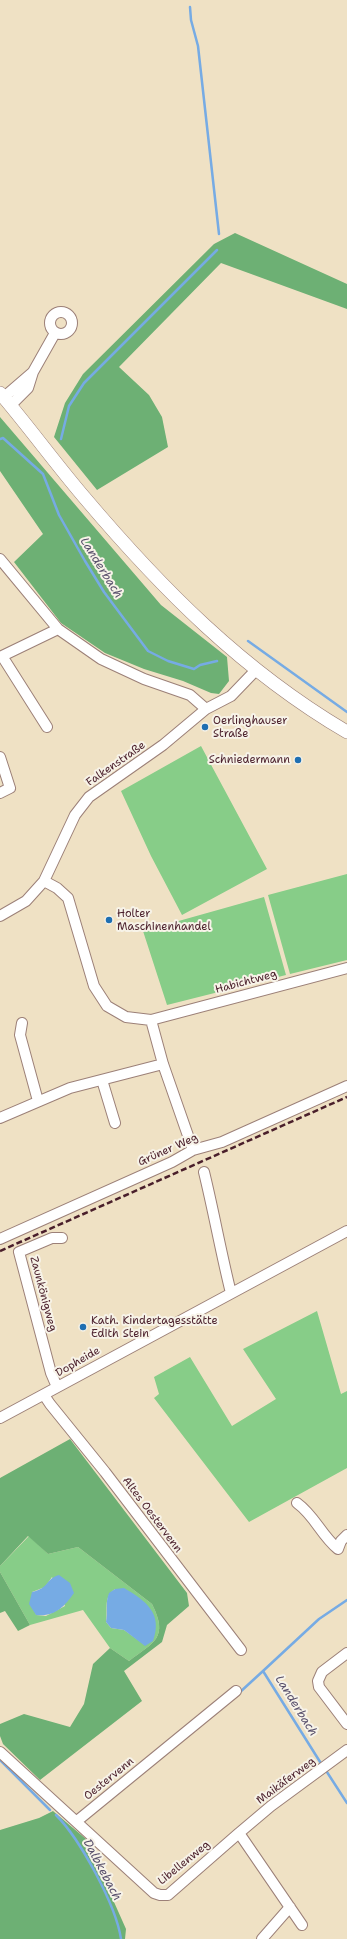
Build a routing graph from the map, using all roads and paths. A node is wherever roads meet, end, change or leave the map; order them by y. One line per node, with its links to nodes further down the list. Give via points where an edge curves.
1 (55, 333): 2 (street, via 33,372)
2 (5, 398): 6 (main road, via 82,495 148,571 189,612)
3 (0, 559): 4 (street)
4 (58, 629): 5 (street); 7 (street, via 101,659 144,679 190,695)
5 (1, 656): 8 (street)
6 (256, 670): 7 (street, Falkenstraße, via 231,696); 9 (main road)
7 (206, 709): 12 (street, Falkenstraße, via 163,745 89,797 75,815)
8 (47, 727)
9 (347, 732)
10 (0, 757): 11 (street, via 10,788)
11 (0, 793)
12 (44, 881): 13 (street, Falkenstraße, via 26,901); 15 (street, Habichtweg, via 68,898 94,986 107,1006 126,1017)
13 (0, 916)
14 (347, 968): 15 (street, Habichtweg)
15 (151, 1020): 17 (street)
16 (22, 1023): 20 (street, via 20,1035)
17 (163, 1064): 18 (street); 23 (street)
18 (102, 1080): 20 (street, via 70,1088); 22 (street)
19 (347, 1086): 23 (street, Grüner Weg, via 222,1142)
20 (38, 1101): 21 (street)
21 (0, 1118)
22 (115, 1123)
23 (193, 1150): 27 (street, Grüner Weg, via 172,1162)
24 (204, 1172): 28 (street)
25 (347, 1231): 28 (street, Dopheide)
26 (62, 1238): 29 (street, Zaunkönigweg, via 52,1238 19,1252)
27 (0, 1239)
28 (231, 1294): 29 (street, Dopheide)
29 (57, 1387): 30 (street, Dopheide)
30 (44, 1395): 31 (street, Dopheide); 34 (street, Altes Oestervenn)
31 (0, 1418)
32 (297, 1503): 33 (street, via 313,1517 338,1549)
33 (347, 1536)
34 (241, 1650)
35 (347, 1654): 37 (street, via 322,1672 318,1681 319,1687)
36 (236, 1691): 40 (street, Oestervenn)
37 (347, 1724)
38 (347, 1750): 41 (street, Maikäferweg)
39 (0, 1752): 40 (street)
40 (77, 1821): 41 (street, Libellenweg, via 154,1893 160,1895 168,1895)
41 (239, 1833): 42 (street)
42 (290, 1907): 43 (street); 44 (street)
43 (302, 1925)
44 (262, 1939)

